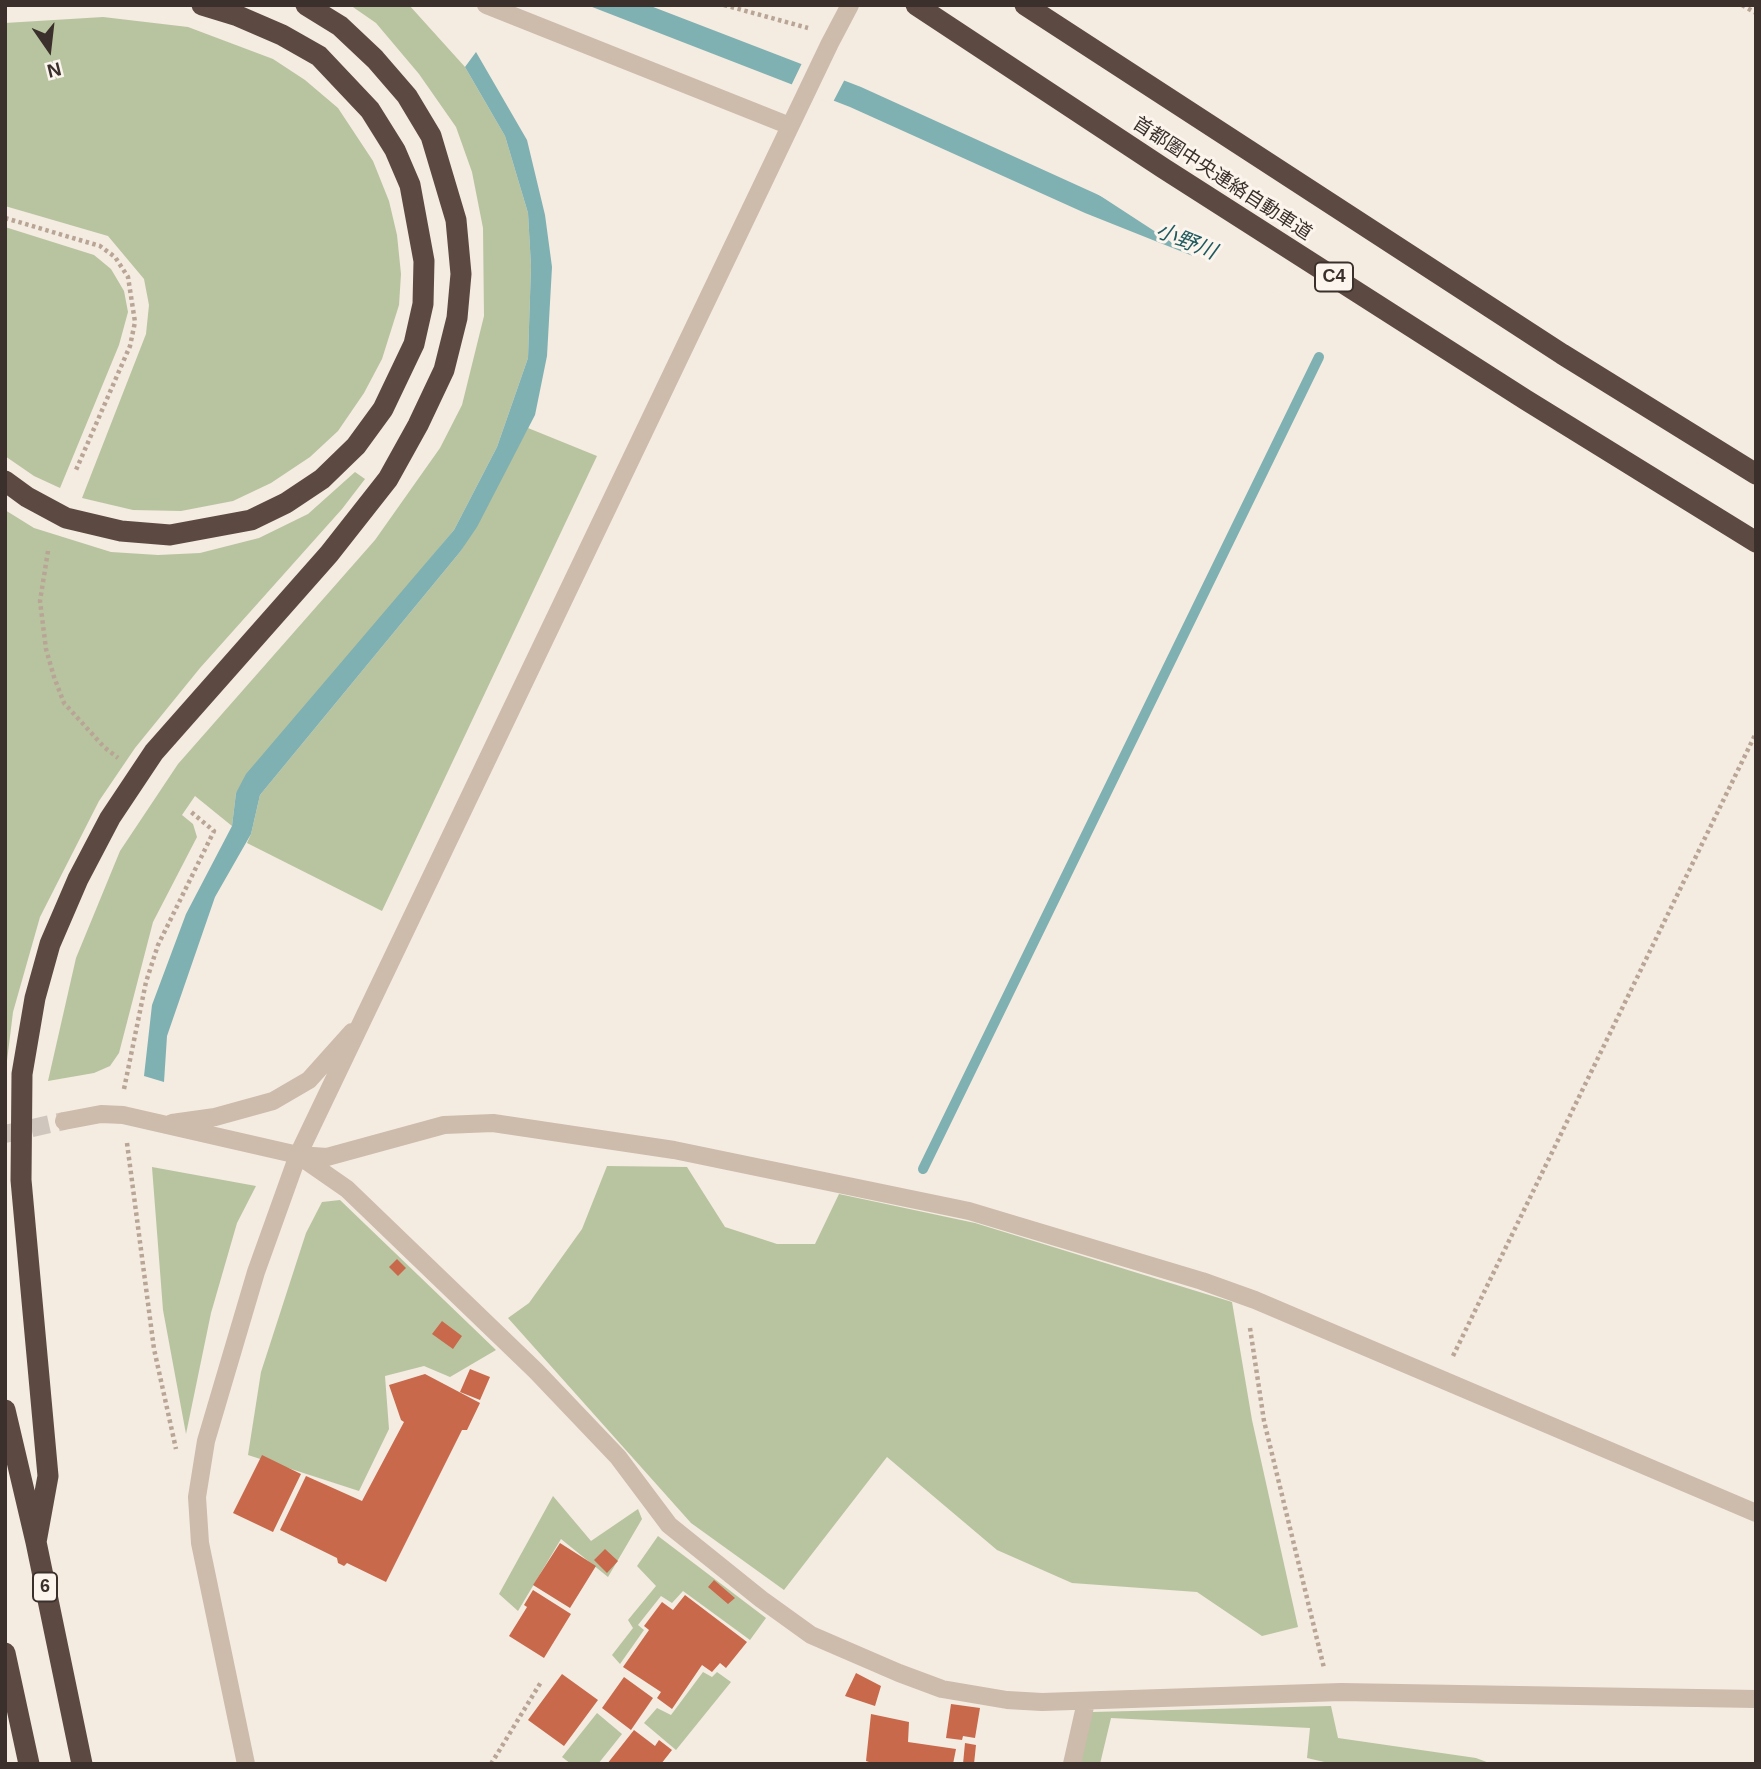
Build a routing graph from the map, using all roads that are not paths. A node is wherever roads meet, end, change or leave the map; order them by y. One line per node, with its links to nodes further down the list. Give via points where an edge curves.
1 (202, 5): 9 (highway, via 260,25 319,56 370,110 396,150 410,185 424,261 424,304 414,344 383,409 356,446 322,479 251,520 170,535 121,531 66,518)
2 (306, 5): 17 (highway, via 340,26 375,59 407,96 431,136 456,220 461,274 457,318 444,370 387,479 328,554 154,752 110,818 50,944 22,1074 21,1180 48,1476)
3 (486, 5): 7 (street)
4 (850, 5): 7 (street)
5 (916, 5): 10 (highway, 首都圏中央連絡自動車道 / C4, via 1186,183)
6 (1025, 5): 8 (highway, 首都圏中央連絡自動車道, via 1562,354)
7 (790, 126): 11 (street)
8 (1756, 474)
9 (5, 481)
10 (1756, 542)
11 (365, 1016): 13 (street, via 309,1080 273,1101); 14 (street)
12 (64, 1121): 13 (street, via 101,1114)
13 (161, 1125): 14 (street)
14 (298, 1155): 16 (street, via 327,1157 444,1125 493,1123 674,1150 969,1211 1246,1297); 20 (street, via 347,1189 527,1362 618,1457 668,1525 811,1635 942,1689 1007,1700); 23 (street, via 230,1355 206,1441 197,1497 200,1543)
15 (5, 1410): 17 (highway, 6)
16 (1756, 1513)
17 (36, 1542): 22 (highway, 6)
18 (5, 1654): 21 (highway)
19 (1756, 1699): 20 (street, via 1330,1692)
20 (1086, 1702): 24 (street)
21 (29, 1764)
22 (82, 1764)
23 (246, 1764)
24 (1072, 1764)

